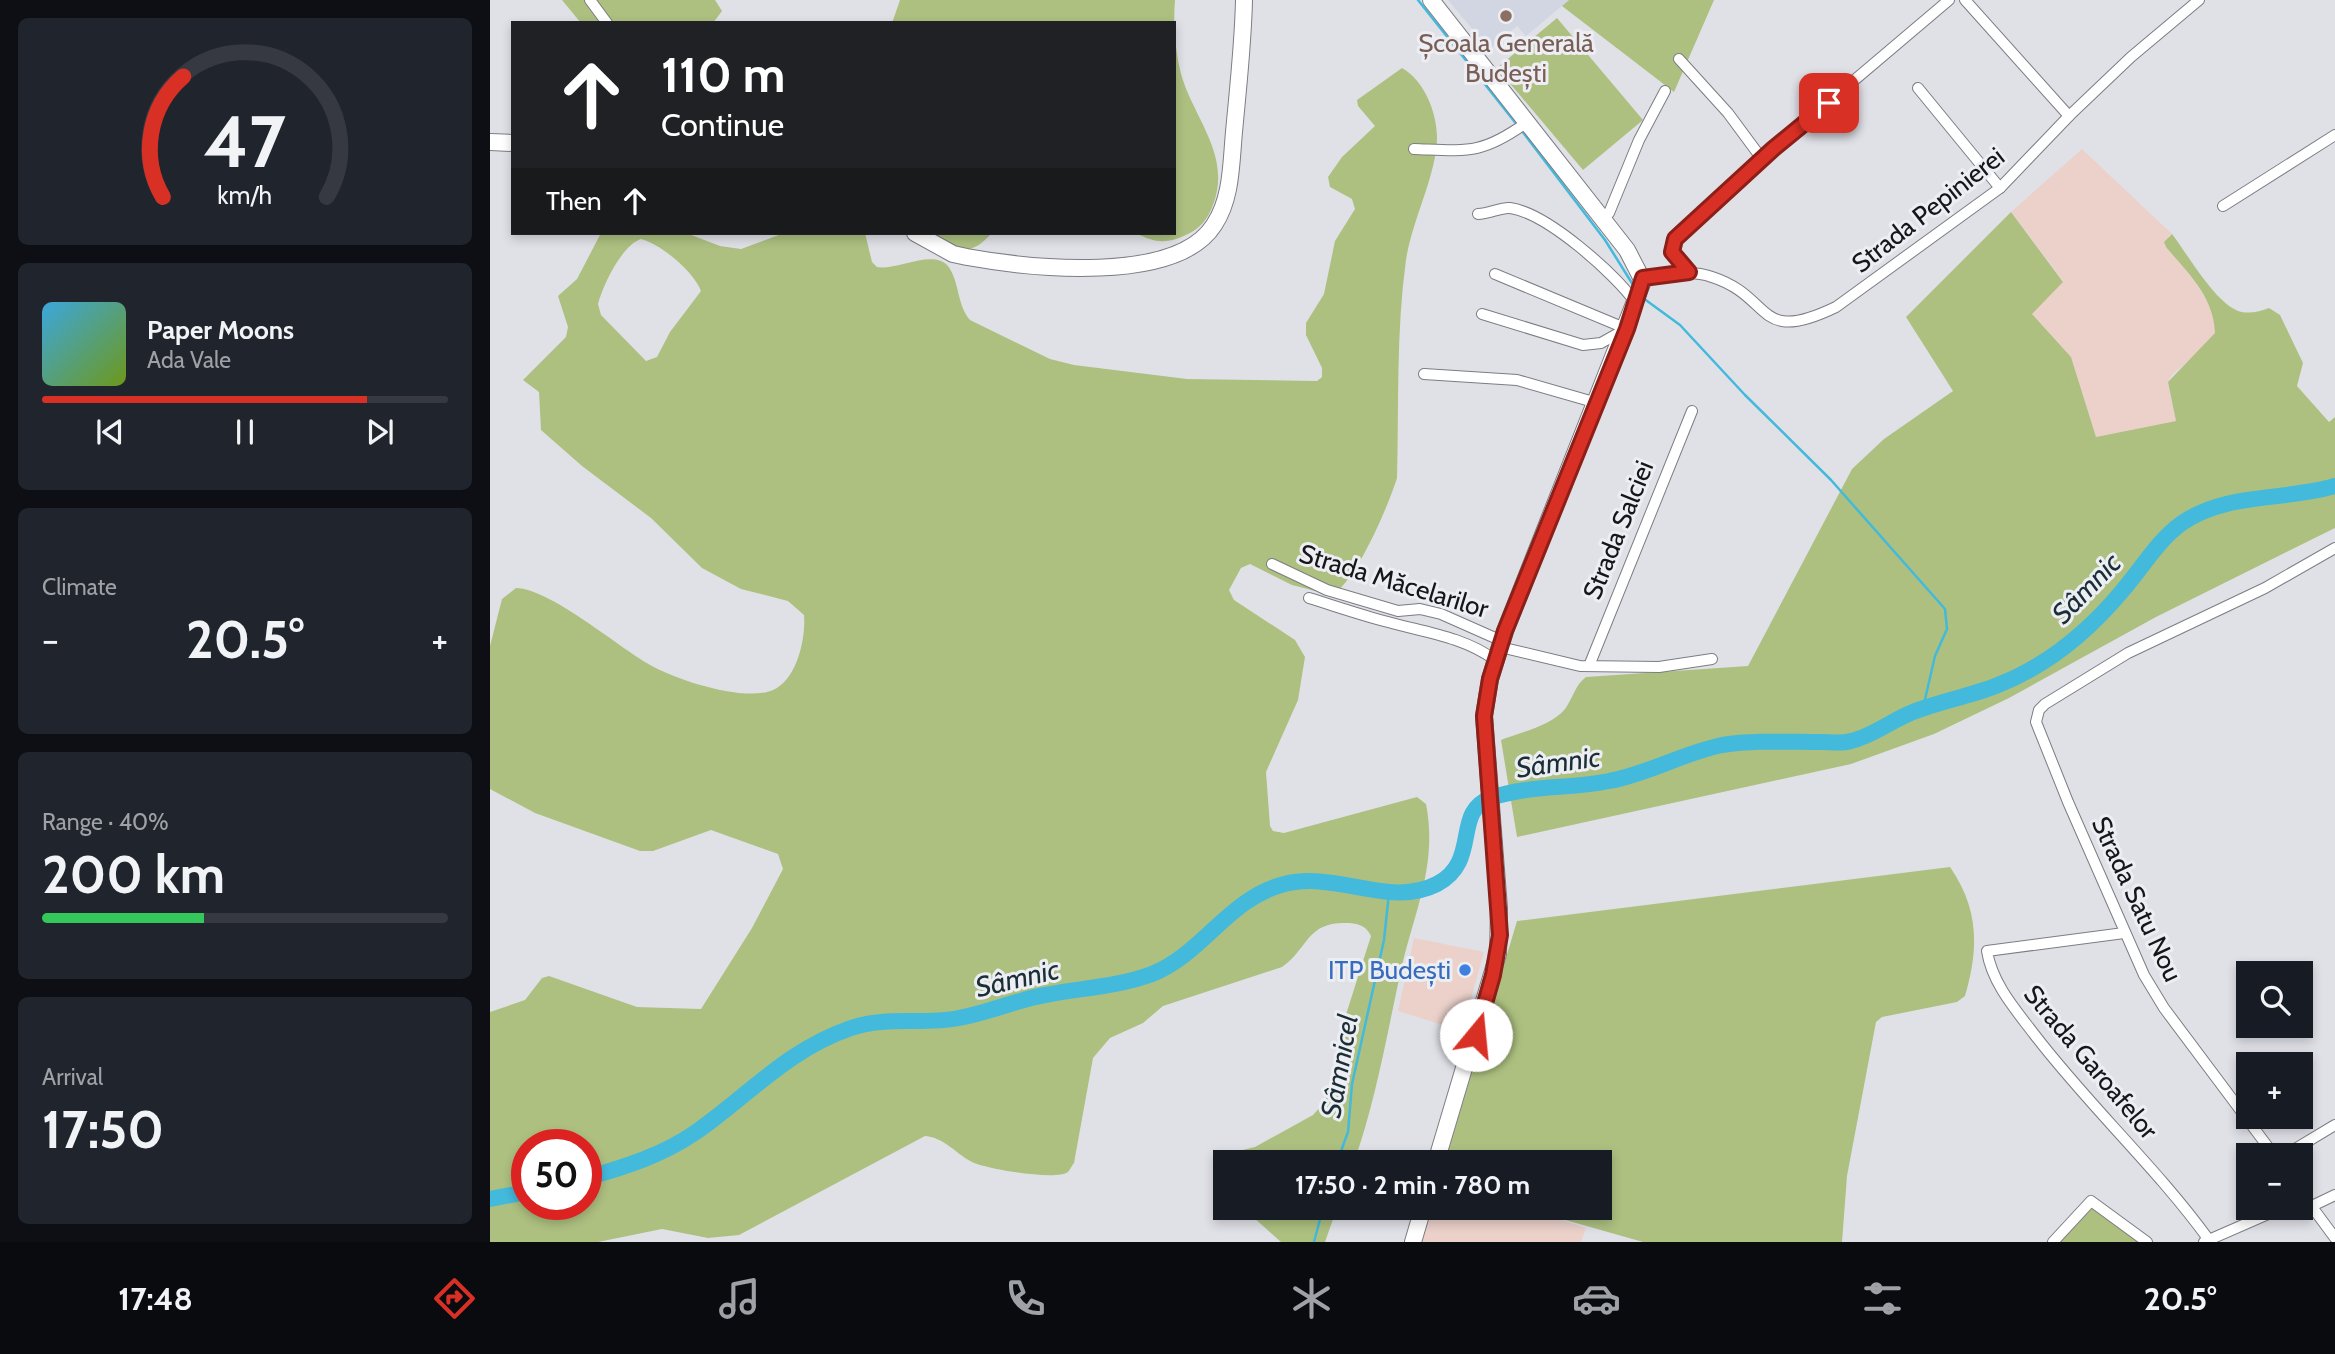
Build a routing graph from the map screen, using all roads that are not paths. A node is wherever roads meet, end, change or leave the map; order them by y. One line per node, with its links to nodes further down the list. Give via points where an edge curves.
1 (590, 0): 7 (street)
2 (1244, 0): 22 (main road, via 1229,183 1223,208 1204,237 1149,263 1088,267 967,257)
3 (1431, 0): 12 (main road)
4 (1950, 0): 17 (street)
5 (1965, 0): 11 (street)
6 (2199, 0): 11 (street, Strada Pepinierei)
7 (606, 21)
8 (1679, 59): 17 (street)
9 (1918, 88): 18 (street)
10 (1665, 91): 21 (street)
11 (2069, 116): 18 (street, Strada Pepinierei)
12 (1522, 126): 16 (street, via 1501,141 1475,150); 21 (main road)
13 (2335, 135): 19 (street)
14 (490, 142): 15 (main road)
15 (511, 143)
16 (1414, 149)
17 (1762, 159): 23 (street, via 1673,243 1672,252)
18 (2000, 188): 23 (street, Strada Pepinierei, via 1850,300 1800,323 1783,323 1726,282)
19 (2223, 206)
20 (1478, 214): 26 (street, via 1510,208 1541,220 1605,266)
21 (1606, 216): 25 (main road)
22 (919, 235)
23 (1689, 272): 25 (street, Strada Pepinierei)
24 (1495, 274): 28 (street)
25 (1643, 281): 26 (main road)
26 (1637, 301): 28 (main road)
27 (1482, 314): 28 (street, via 1583,345 1601,343)
28 (1627, 329): 30 (main road)
29 (1424, 374): 30 (street, via 1517,380)
30 (1597, 403): 35 (main road)
31 (1692, 411): 37 (street, Strada Salciei)
32 (2335, 548): 38 (street, Strada Satu Nou, via 2265,588 2128,653 2045,704 2037,715 2040,734)
33 (1272, 564): 35 (street, Strada Măcelarilor, via 1327,590 1398,611 1420,609 1441,614)
34 (1309, 598): 35 (street, via 1474,647)
35 (1499, 649): 37 (street); 42 (main road, via 1484,716 1500,935 1493,975)
36 (1712, 659): 37 (street, via 1659,667)
37 (1588, 666)
38 (2124, 933): 40 (street, Strada Satu Nou, via 2164,1008); 49 (street, Strada Garoafelor, via 1987,951 2004,994 2049,1055)
39 (2335, 1125): 41 (street)
40 (2265, 1143)
41 (2305, 1143)
42 (1440, 1150)
43 (2335, 1195): 44 (street)
44 (2313, 1198)
45 (2313, 1209): 48 (street)
46 (1419, 1220): 50 (main road)
47 (2255, 1220): 49 (street, Strada Garoafelor)
48 (2335, 1238)
49 (2207, 1241)
50 (1413, 1242)
51 (2053, 1242): 52 (street, via 2091,1201)
52 (2147, 1242)

